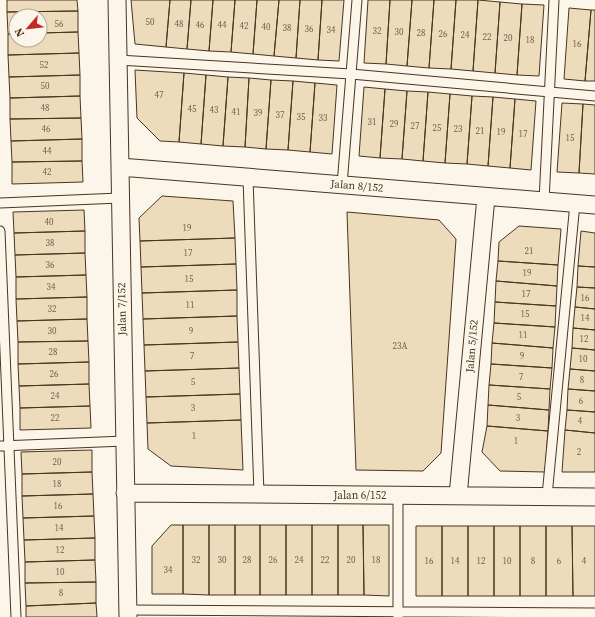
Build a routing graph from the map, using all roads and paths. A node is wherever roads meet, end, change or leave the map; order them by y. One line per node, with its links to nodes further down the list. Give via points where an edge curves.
1 (117, 0): 4 (street, Jalan 7/152)
2 (357, 0): 5 (lane)
3 (554, 0): 6 (lane)
4 (118, 60): 5 (lane); 8 (street, Jalan 7/152)
5 (351, 74): 6 (lane); 10 (lane)
6 (549, 92): 7 (lane); 13 (lane)
7 (595, 96)
8 (120, 167): 9 (street, Jalan 8/152); 12 (street, Jalan 7/152)
9 (248, 178): 10 (street, Jalan 8/152); 21 (lane)
10 (342, 185): 11 (street, Jalan 8/152)
11 (486, 196): 13 (street, Jalan 8/152); 23 (street, Jalan 5/152)
12 (120, 198): 14 (lane); 18 (street, Jalan 7/152)
13 (544, 201): 15 (street, Jalan 8/152)
14 (0, 203)
15 (575, 204): 16 (street, Jalan 8/152); 24 (lane)
16 (595, 205)
17 (0, 232): 19 (lane)
18 (125, 441): 19 (lane); 20 (street, Jalan 7/152)
19 (4, 445): 29 (lane)
20 (125, 493): 21 (street, Jalan 6/152); 27 (street, Jalan 7/152)
21 (259, 494): 22 (street, Jalan 6/152)
22 (398, 495): 23 (street, Jalan 6/152); 28 (lane)
23 (458, 496): 24 (street, Jalan 6/152)
24 (547, 496): 25 (street, Jalan 6/152)
25 (595, 496)
26 (595, 613): 28 (lane)
27 (128, 614): 28 (lane)
28 (398, 615)
29 (16, 617)

